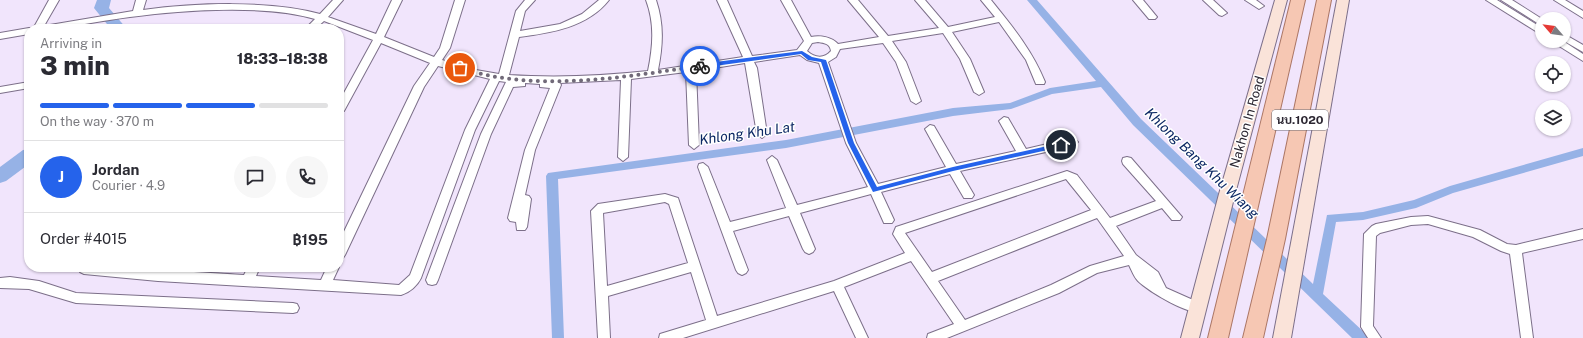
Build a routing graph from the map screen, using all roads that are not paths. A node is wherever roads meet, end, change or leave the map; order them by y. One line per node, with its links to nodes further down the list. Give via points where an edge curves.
1 (54, 0): 35 (street)
2 (141, 0): 29 (street)
3 (194, 0): 27 (street)
4 (338, 0): 32 (street)
5 (397, 0): 45 (street)
6 (460, 0): 56 (street, via 445,48)
7 (530, 0): 43 (street, via 521,11)
8 (604, 0): 43 (street, via 575,21 548,31)
9 (651, 0): 58 (street, via 659,29)
10 (722, 0): 54 (street)
11 (786, 0): 47 (street)
12 (852, 0): 46 (street)
13 (920, 0): 41 (street)
14 (986, 0): 33 (street)
15 (1138, 0): 31 (street)
16 (1208, 0): 28 (street)
17 (1250, 0): 26 (street)
18 (1281, 0): 107 (main road, Nakhon In Road)
19 (1324, 0): 116 (main road, นบ.1020, via 1276,239)
20 (1343, 0): 117 (main road, นบ.1020)
21 (1491, 0): 40 (street)
22 (1506, 0): 34 (street)
23 (1559, 0): 30 (street)
24 (1297, 1): 115 (main road, Nakhon In Road / นบ.1020)
25 (277, 4): 27 (street); 32 (street)
26 (1259, 6)
27 (180, 9): 29 (street)
28 (1222, 13)
29 (137, 14): 36 (street)
30 (1583, 15)
31 (1152, 17)
32 (321, 18): 37 (street); 38 (street)
33 (1000, 19): 41 (street); 62 (street, via 1017,38 1031,60)
34 (1535, 19)
35 (41, 24)
36 (74, 24)
37 (315, 24)
38 (339, 24)
39 (344, 26): 45 (street)
40 (1535, 28)
41 (946, 30): 46 (street); 65 (street, via 965,59)
42 (24, 32): 44 (street)
43 (515, 34): 60 (street)
44 (0, 36)
45 (380, 38): 56 (street); 67 (street)
46 (885, 38): 49 (street); 66 (street, via 901,62)
47 (809, 41): 49 (street, via 821,39); 52 (street, via 804,44)
48 (1571, 41): 51 (street)
49 (835, 47): 55 (street, via 834,55)
50 (1567, 48): 53 (street)
51 (1583, 48)
52 (802, 52): 54 (street); 55 (street, via 810,59)
53 (1583, 58)
54 (749, 59): 57 (street); 70 (street)
55 (823, 60): 79 (street, via 843,123)
56 (437, 61): 60 (street, via 471,72); 89 (street, via 419,86)
57 (691, 67): 58 (street); 72 (street)
58 (653, 72): 59 (street)
59 (626, 76): 61 (street); 74 (street)
60 (499, 77): 61 (street); 104 (street, via 470,130 413,282 401,290)
61 (560, 81): 101 (street, via 530,160 518,223 530,150 556,85 510,83 486,134)
62 (1040, 82)
63 (24, 86): 64 (street)
64 (0, 90)
65 (979, 92)
66 (916, 101)
67 (344, 102)
68 (1004, 122): 73 (street)
69 (930, 129): 78 (street)
70 (762, 134)
71 (1073, 142): 73 (street)
72 (694, 145)
73 (1023, 153): 78 (street)
74 (624, 158)
75 (772, 160): 82 (street)
76 (1127, 161): 81 (street)
77 (703, 167): 87 (street)
78 (953, 169): 79 (street); 80 (street)
79 (875, 190): 82 (street); 85 (street)
80 (968, 195)
81 (1163, 203): 84 (street); 86 (street)
82 (793, 212): 87 (street); 90 (street)
83 (1099, 212): 86 (street); 92 (street, via 1073,178 1065,176 901,230 899,234); 99 (street)
84 (1176, 217)
85 (888, 220)
86 (1108, 224): 93 (street)
87 (726, 228): 95 (street)
88 (1583, 234): 91 (street)
89 (344, 244)
90 (809, 249)
91 (1516, 250): 118 (street, via 1505,248 1476,233 1428,220 1376,229 1370,234 1367,327); 119 (street)
92 (913, 255): 99 (street); 103 (street)
93 (1133, 259): 107 (street, via 1136,269 1143,278 1173,298); 109 (street, via 1094,269 1055,289)
94 (694, 266): 105 (street); 105 (street, via 672,200 665,198 602,207 596,213); 108 (street)
95 (742, 270)
96 (162, 272): 100 (street)
97 (251, 272): 100 (street)
98 (331, 272): 104 (street)
99 (931, 278): 109 (street)
100 (247, 280): 104 (street)
101 (432, 280)
102 (0, 283): 106 (street, via 11,282 45,288 76,298)
103 (837, 285): 108 (street); 113 (street)
104 (324, 286)
105 (601, 293): 111 (street)
106 (293, 308)
107 (1198, 308): 110 (main road, Nakhon In Road)
108 (713, 323): 112 (street)
109 (962, 326): 114 (street)
110 (1189, 336)
111 (604, 338)
112 (665, 338)
113 (862, 338)
114 (933, 338)
115 (1218, 338)
116 (1253, 338)
117 (1282, 338)
118 (1375, 338)
119 (1527, 338)

